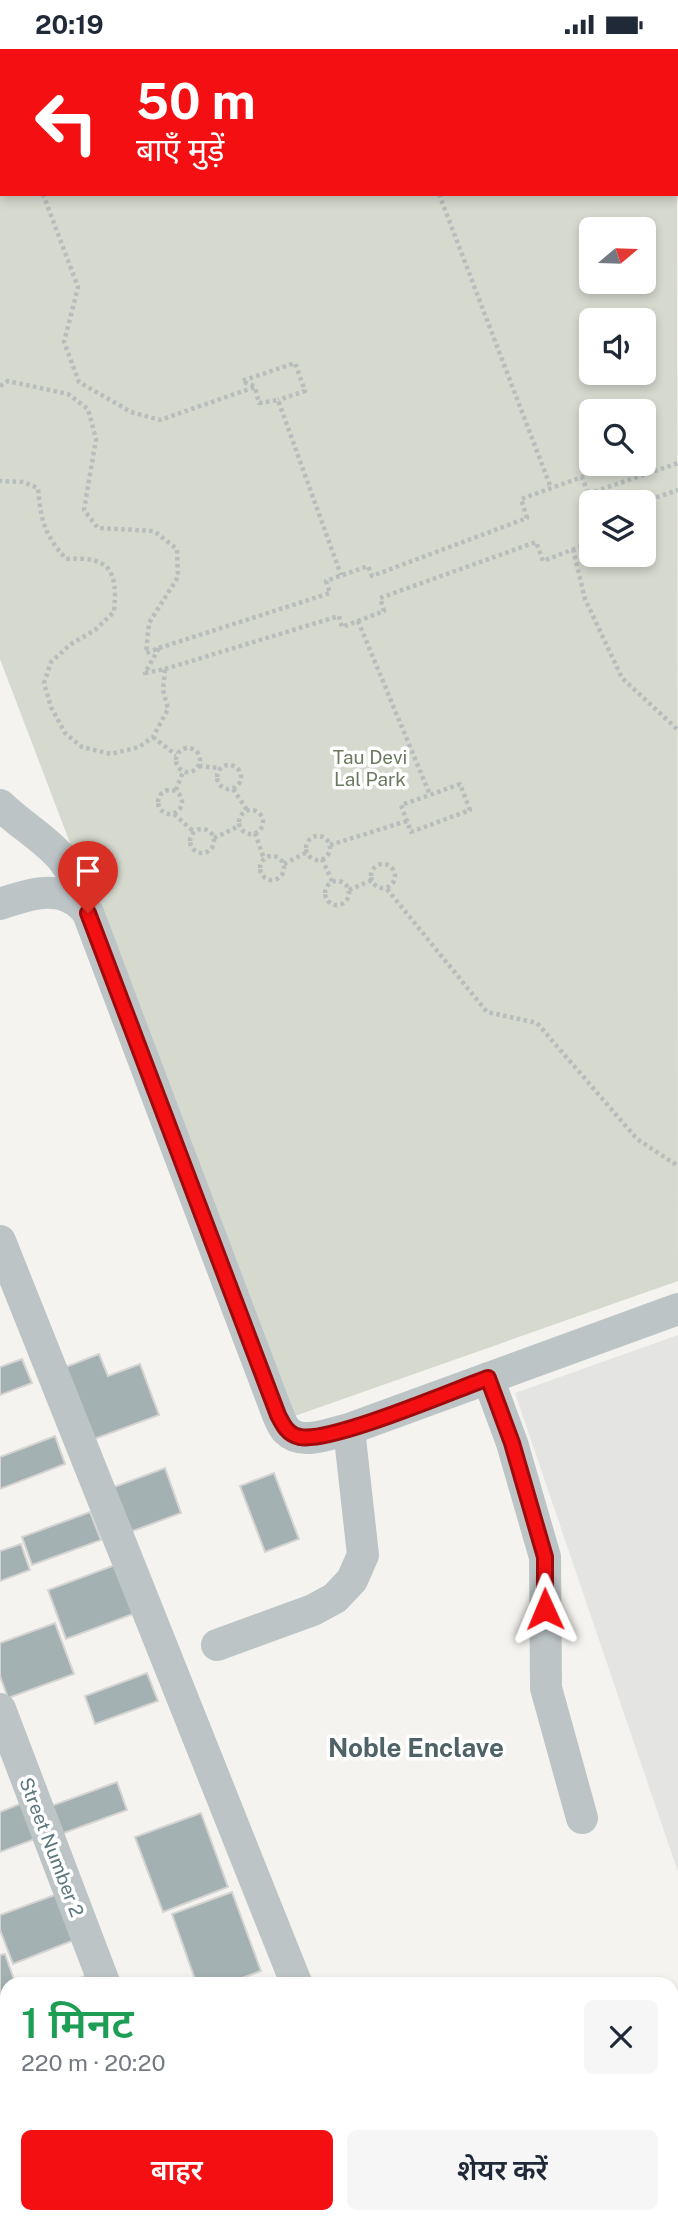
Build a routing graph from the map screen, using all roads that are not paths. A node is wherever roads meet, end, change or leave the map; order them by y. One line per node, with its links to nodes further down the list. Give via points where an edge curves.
1 (0, 805): 2 (street, via 63,858 78,883)
2 (80, 901): 3 (street, via 59,892 23,895); 7 (street, via 278,1415 286,1430 298,1437)
3 (0, 904)
4 (0, 1241): 12 (street)
5 (678, 1309): 6 (street)
6 (488, 1378): 7 (street); 10 (street, via 545,1557 546,1688)
7 (349, 1429): 8 (street, via 363,1555 352,1580 335,1598 313,1611)
8 (217, 1645)
9 (0, 1709): 11 (street, Street Number 2)
10 (582, 1818)
11 (102, 1977)
12 (295, 1977)

